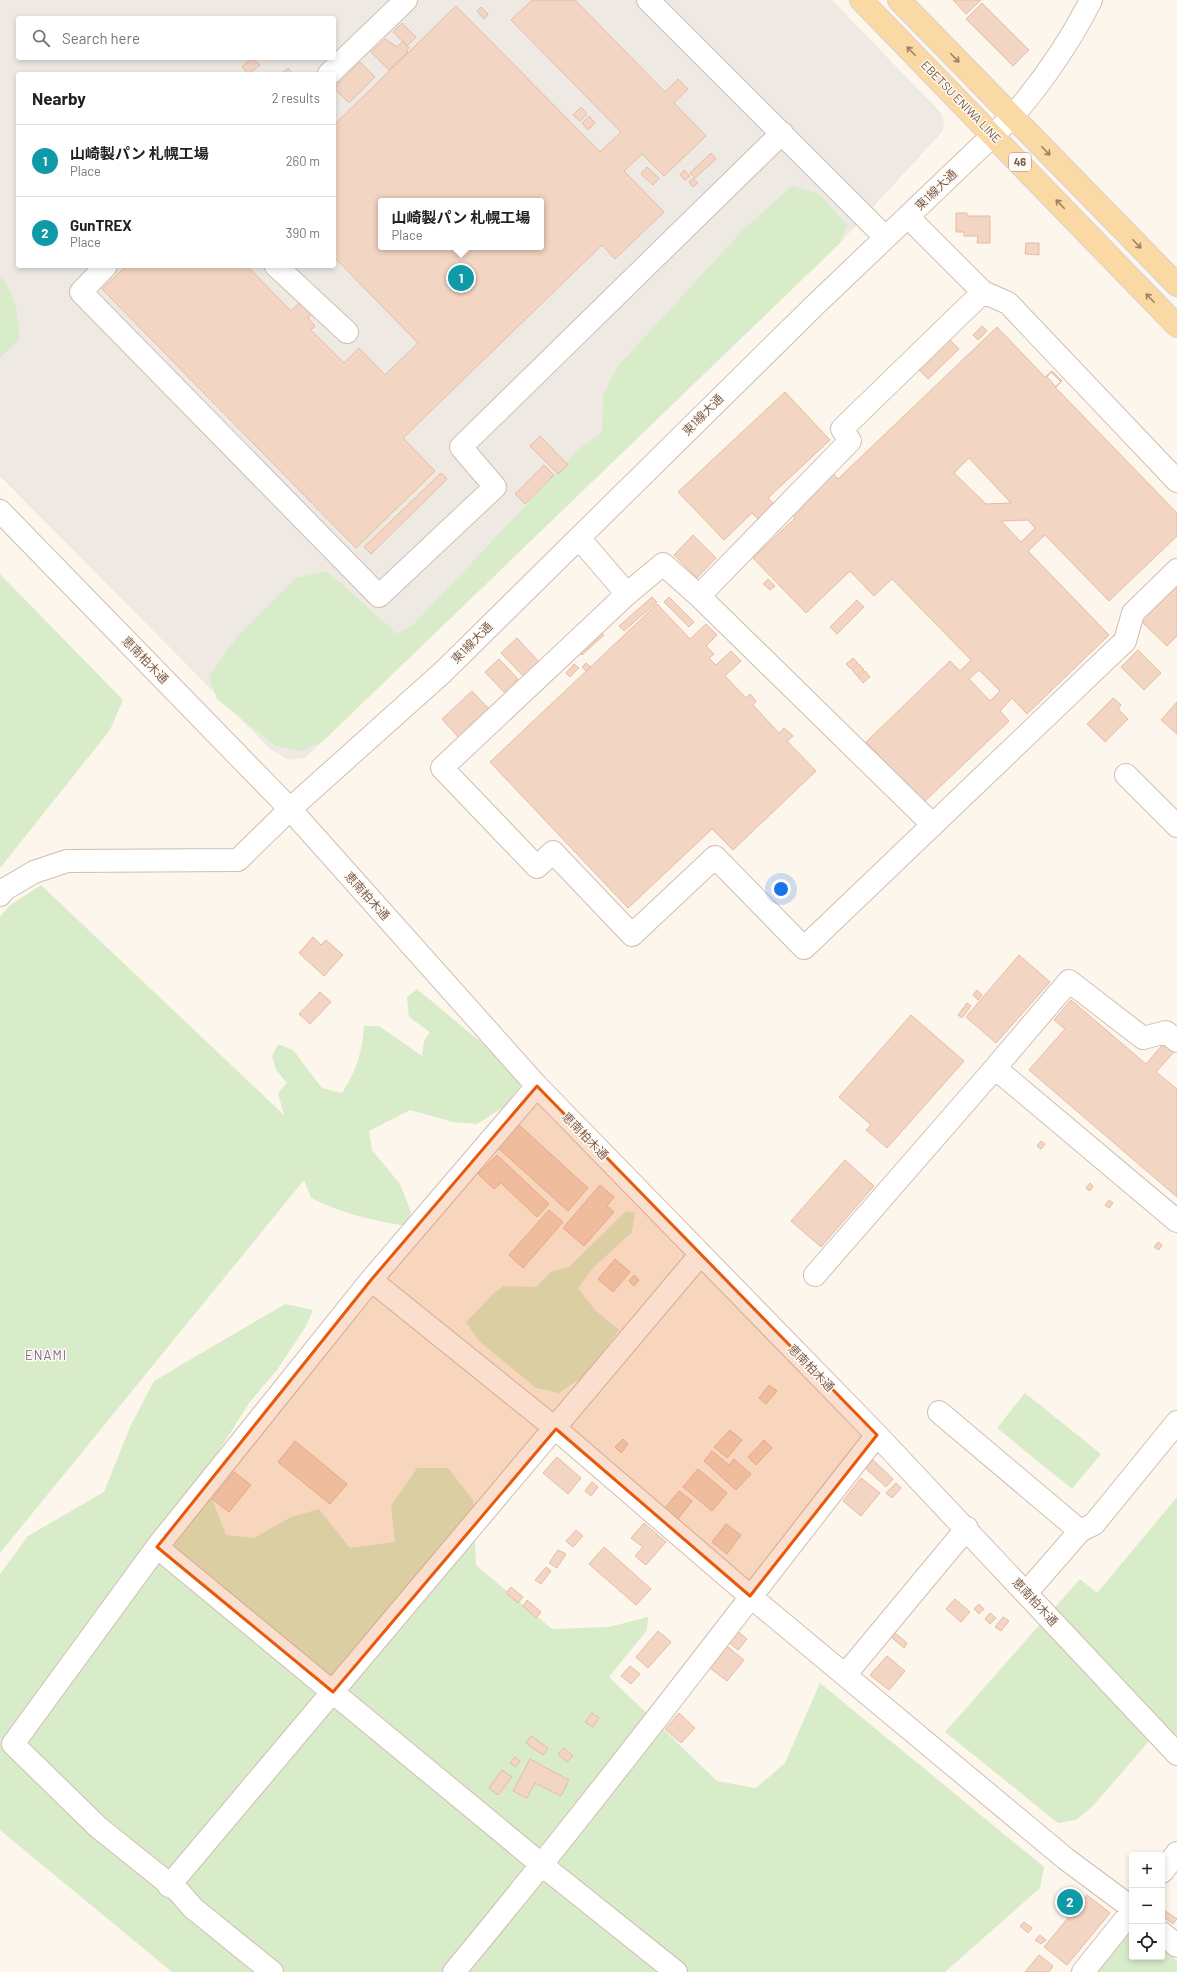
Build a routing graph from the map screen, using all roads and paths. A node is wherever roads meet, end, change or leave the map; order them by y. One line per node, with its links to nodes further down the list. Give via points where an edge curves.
1 (406, 0): 6 (street)
2 (648, 0): 8 (street)
3 (861, 0): 9 (main road, EBETSU ENIWA LINE / 46, one-way to 3)
4 (899, 0): 7 (main road, 46, one-way to 7)
5 (1091, 0): 7 (street, 東1線大通, via 1035,90)
6 (331, 72)
7 (1012, 117): 9 (street, 東1線大通); 14 (main road, 46, one-way to 14)
8 (782, 133): 11 (street); 12 (street, via 461,447 495,487 379,596 81,292)
9 (993, 135): 10 (street, 東1線大通); 16 (main road, EBETSU ENIWA LINE / 46, one-way to 9)
10 (908, 217): 11 (street, 東1線大通); 15 (street)
11 (885, 237): 20 (street, 東1線大通)
12 (104, 268)
13 (278, 268): 17 (street)
14 (1177, 285)
15 (983, 292): 18 (street, via 1008,303); 23 (street, via 842,429 850,441)
16 (1177, 326)
17 (347, 332)
18 (1177, 481)
19 (0, 511): 25 (street, 恵南柏木通)
20 (579, 538): 22 (street); 25 (street, 東1線大通, via 443,672)
21 (1177, 570): 26 (street, via 1133,613 1125,641)
22 (627, 594): 23 (street, via 663,564); 26 (street, via 442,768 537,867 553,852 632,935 715,858 804,948)
23 (699, 596): 26 (street)
24 (1126, 775): 27 (street)
25 (290, 810): 28 (street, 東1線大通, via 238,860 67,861 34,872 5,889); 31 (street, 恵南柏木通)
26 (933, 825)
27 (1177, 826)
28 (0, 895)
29 (1177, 1041): 30 (street, via 1166,1032 1144,1038 1069,982)
30 (995, 1068): 32 (street); 34 (street)
31 (537, 1086): 33 (street, 恵南柏木通); 35 (street)
32 (1177, 1221)
33 (700, 1255): 38 (street); 39 (street, 恵南柏木通)
34 (815, 1275)
35 (371, 1280): 38 (street); 42 (street)
36 (938, 1412): 41 (street)
37 (1177, 1422): 41 (street, via 1094,1524)
38 (556, 1429): 44 (street); 46 (street)
39 (877, 1435): 40 (street, 恵南柏木通); 44 (street)
40 (967, 1528): 43 (street, 恵南柏木通); 45 (street)
41 (1080, 1531): 43 (street)
42 (157, 1547): 46 (street); 51 (street, via 13,1744 98,1827)
43 (1026, 1593): 47 (street, 恵南柏木通)
44 (750, 1596): 45 (street); 49 (street)
45 (845, 1675): 52 (street, via 1066,1859)
46 (333, 1692): 49 (street); 51 (street)
47 (1177, 1754)
48 (1177, 1853): 50 (street)
49 (542, 1866): 57 (street); 58 (street)
50 (1165, 1868)
51 (169, 1886): 56 (street)
52 (1129, 1906)
53 (1129, 1915): 59 (street)
54 (1165, 1936): 55 (street)
55 (1177, 1946)
56 (272, 1972)
57 (454, 1972)
58 (676, 1972)
59 (1082, 1972)

